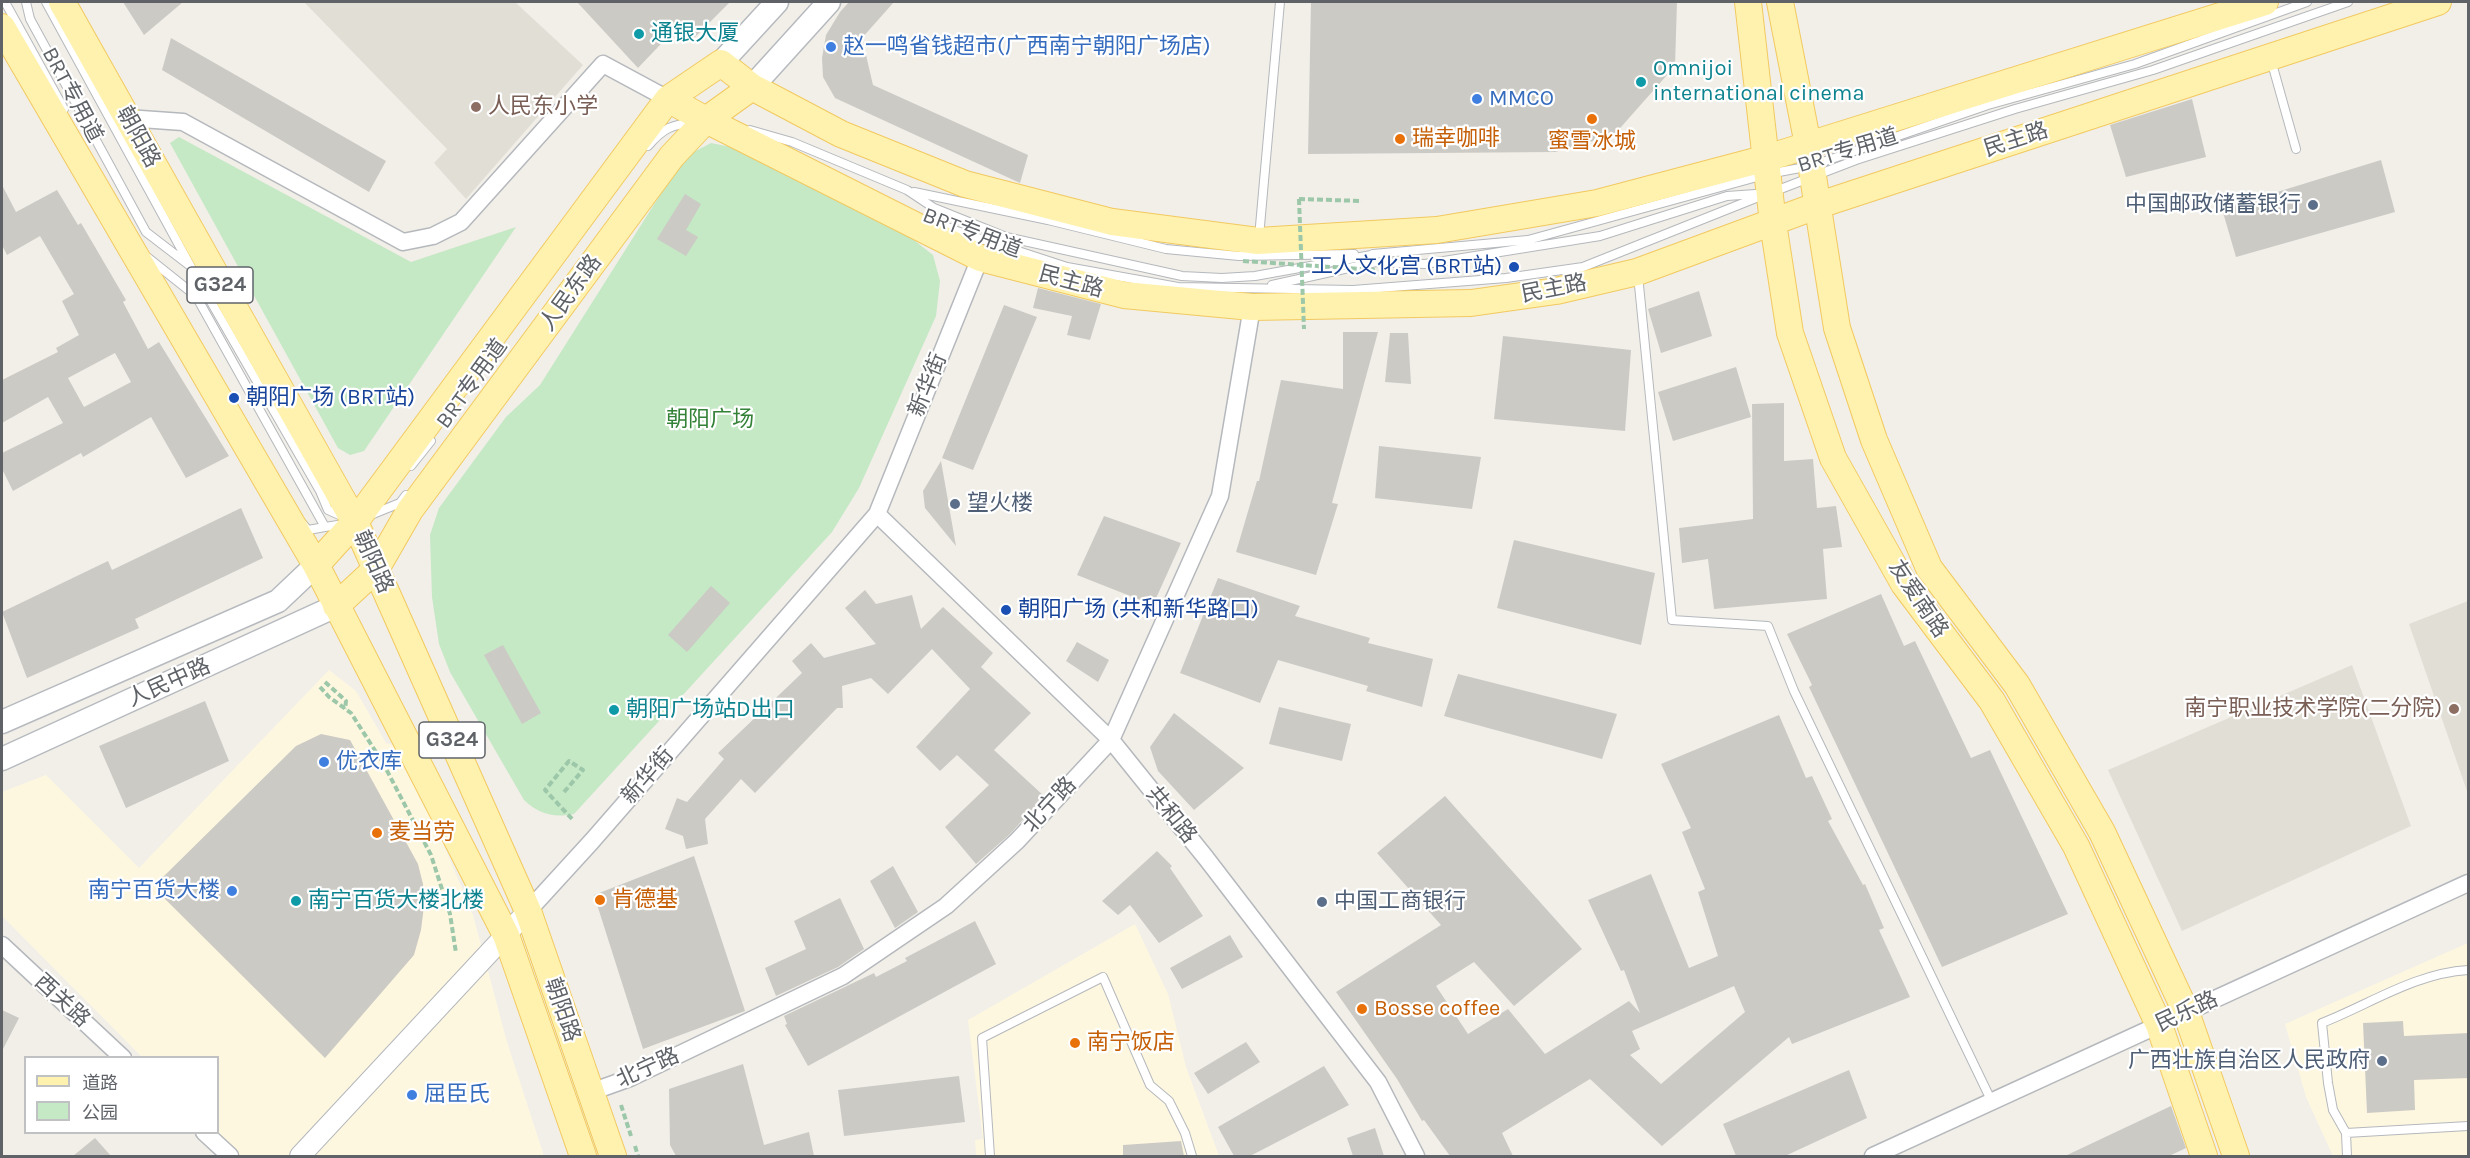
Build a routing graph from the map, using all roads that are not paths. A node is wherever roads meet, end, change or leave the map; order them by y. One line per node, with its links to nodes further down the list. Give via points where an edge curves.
1 (5, 2): 19 (lane, BRT专用道)
2 (26, 2): 37 (lane, BRT专用道, via 30,19 146,232)
3 (45, 2): 37 (lane, BRT专用道)
4 (62, 2): 20 (main road, 朝阳路 / G324)
5 (777, 2): 16 (main road, 人民东路)
6 (829, 2): 17 (main road, 人民东路)
7 (1280, 2): 33 (lane)
8 (1748, 2): 27 (main road, 友爱南路)
9 (1780, 2): 25 (main road, 友爱南路)
10 (2265, 2): 25 (main road)
11 (2307, 2): 25 (lane, BRT专用道, via 2135,64 1988,105)
12 (2348, 2): 25 (lane, BRT专用道, via 2153,70 1856,160)
13 (2438, 2): 15 (main road, 民主路)
14 (2, 27): 45 (main road, 朝阳路 / G324)
15 (2270, 57): 23 (lane); 29 (main road, 民主路)
16 (721, 63): 17 (main road); 18 (main road, 人民东路)
17 (752, 87): 21 (main road, 人民东路); 33 (main road, via 841,134 964,184 1112,222)
18 (668, 99): 20 (street, via 603,64 461,222 432,236 403,243 183,122); 21 (main road, 民主路); 43 (main road, 人民东路)
19 (69, 117)
20 (127, 118): 43 (main road, 朝阳路 / G324)
21 (706, 120): 22 (lane); 24 (lane, BRT专用道, via 661,131); 26 (lane, BRT专用道); 28 (lane, BRT专用道, via 792,142); 36 (main road, 民主路); 46 (main road, 人民东路, via 672,156 410,510)
22 (666, 149)
23 (2296, 149)
24 (640, 155)
25 (1810, 163): 27 (main road); 27 (lane, BRT专用道); 29 (main road, 友爱南路)
26 (835, 174)
27 (1768, 175): 32 (main road, 友爱南路); 33 (main road, via 1448,228); 34 (lane, BRT专用道, via 1528,240); 39 (lane, BRT专用道, via 1727,196 1600,236 1425,264 1376,262); 39 (lane, BRT专用道, via 1583,267 1506,278)
28 (907, 190): 34 (lane, BRT专用道, via 1166,249 1239,256); 34 (lane, BRT专用道, via 934,208 1006,237 1182,276 1255,276)
29 (1816, 206): 32 (main road, 民主路); 56 (main road, 友爱南路, via 1837,328 1874,440 1929,568 2017,685 2102,832)
30 (119, 208): 35 (lane)
31 (922, 215): 39 (lane, BRT专用道, via 954,230 1067,267)
32 (1773, 223): 38 (main road, 民主路); 57 (main road, 友爱南路, via 1790,333 1833,458 1904,585 1992,701 2076,846)
33 (1258, 241)
34 (1377, 254)
35 (145, 256): 44 (lane, via 196,296); 44 (lane, via 277,492 308,530)
36 (980, 258): 39 (main road, 民主路, via 1124,295); 42 (street, 新华街)
37 (191, 267): 43 (lane, BRT专用道, via 328,510)
38 (1637, 272): 39 (main road, 民主路, via 1556,291 1471,303); 60 (lane, via 1672,620 1768,626 1794,692)
39 (1253, 298): 49 (street, 北宁路, via 1220,496)
40 (439, 430): 43 (lane, BRT专用道, via 418,459)
41 (412, 487): 43 (lane, via 400,503)
42 (877, 514): 49 (street, 共和路); 52 (street, 新华街)
43 (355, 522): 44 (lane); 45 (main road, 人民东路); 46 (main road, 朝阳路 / G324)
44 (326, 527)
45 (316, 565): 47 (main road, 朝阳路 / G324); 48 (main road, 人民中路, via 278,601)
46 (376, 569): 47 (main road, 人民东路); 52 (main road, 朝阳路 / G324)
47 (336, 606): 50 (main road, 人民中路); 53 (main road, 朝阳路 / G324)
48 (2, 722)
49 (1111, 740): 59 (street, 北宁路, via 1017,841 946,906 843,976 630,1078); 70 (street, 共和路, via 1378,1082)
50 (2, 759)
51 (2469, 883): 56 (street, 民乐路)
52 (528, 911): 53 (street, 新华街); 59 (main road, 朝阳路 / G324)
53 (506, 935): 65 (street, 新华街); 66 (main road, 朝阳路 / G324)
54 (2, 945): 58 (street, 西关路)
55 (2469, 970): 62 (lane, via 2448,971 2415,981 2322,1023 2333,1110)
56 (2186, 1012): 57 (street, 民乐路); 73 (main road, 友爱南路)
57 (2159, 1025): 60 (street, 民乐路); 72 (main road, 友爱南路)
58 (121, 1056)
59 (591, 1092): 67 (main road, 朝阳路 / G324)
60 (1992, 1102): 71 (street, 民乐路)
61 (2469, 1126): 62 (lane)
62 (2346, 1133): 74 (lane)
63 (206, 1134): 64 (street)
64 (230, 1156)
65 (300, 1156)
66 (583, 1156)
67 (613, 1156)
68 (990, 1156): 69 (lane, via 982,1038 1103,977 1150,1085 1169,1101)
69 (1192, 1156)
70 (1416, 1156)
71 (1873, 1156)
72 (2204, 1156)
73 (2236, 1156)
74 (2347, 1156)

